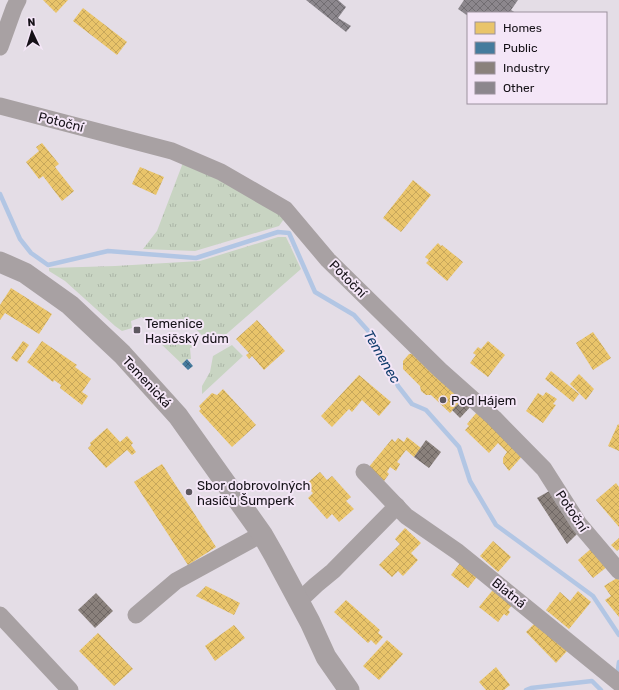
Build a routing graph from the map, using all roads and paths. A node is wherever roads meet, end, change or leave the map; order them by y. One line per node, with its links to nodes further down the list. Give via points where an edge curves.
1 (18, 0): 2 (street)
2 (0, 47)
3 (0, 106): 8 (street, Potoční, via 172,151 221,172 285,209 328,260 544,469 579,524)
4 (0, 262): 7 (street, Temenická, via 24,273 70,304 130,363 178,416)
5 (364, 472): 6 (street, Blatná)
6 (397, 506): 9 (street); 12 (street, Blatná, via 406,516 458,552)
7 (262, 534): 9 (street, Temenická); 11 (street, via 176,581)
8 (619, 571)
9 (299, 602): 14 (street, Temenická, via 326,657)
10 (0, 615): 13 (street)
11 (136, 615)
12 (614, 679)
13 (70, 690)
14 (349, 690)

